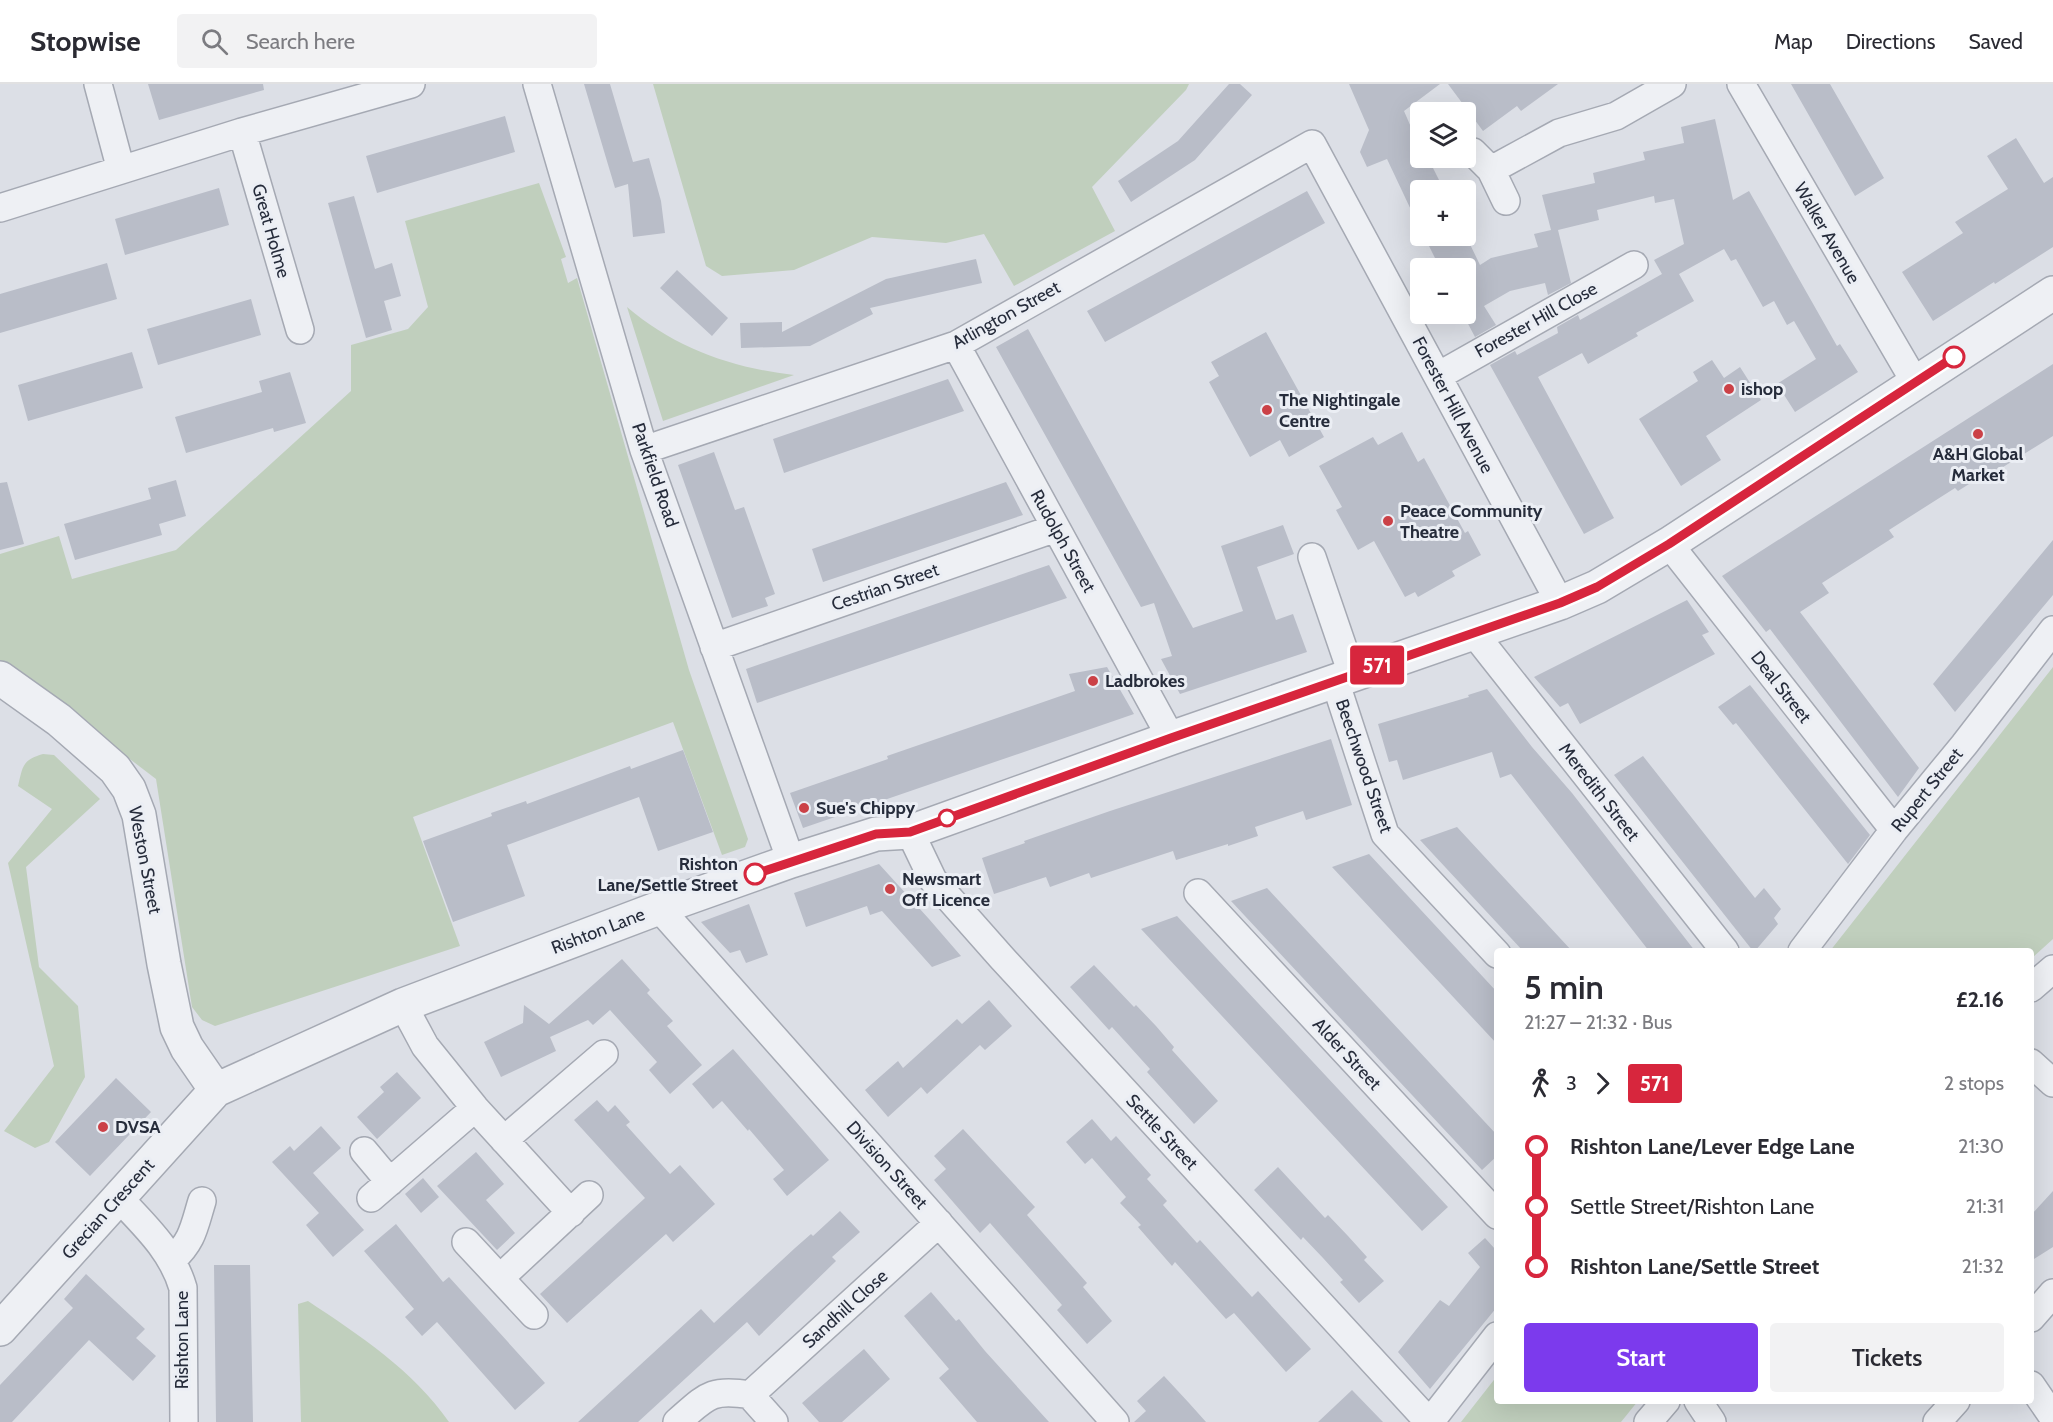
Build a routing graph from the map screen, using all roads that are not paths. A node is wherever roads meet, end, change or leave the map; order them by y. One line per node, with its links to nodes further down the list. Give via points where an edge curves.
1 (98, 84): 8 (street)
2 (411, 84): 6 (street)
3 (537, 84): 17 (street, Parkfield Road)
4 (1672, 84): 9 (street, via 1616,116 1482,161)
5 (1740, 84): 16 (street, Walker Avenue)
6 (242, 132): 8 (street); 13 (street, Great Holme)
7 (1312, 144): 14 (street, Arlington Street); 15 (street, Forester Hill Avenue)
8 (121, 170): 10 (street)
9 (1506, 201)
10 (0, 208)
11 (1634, 265): 15 (street, Forester Hill Close)
12 (2053, 293): 16 (street, Rishton Lane)
13 (300, 330)
14 (956, 345): 17 (street, Arlington Street); 18 (street, Rudolph Street)
15 (1438, 376): 21 (street, Forester Hill Avenue)
16 (1915, 382): 19 (street, Rishton Lane)
17 (644, 450): 24 (street, Parkfield Road)
18 (1056, 528): 24 (street, Cestrian Street); 27 (street, Rudolph Street)
19 (1669, 544): 21 (street, Rishton Lane, via 1597,587); 28 (street, Deal Street)
20 (1312, 557): 25 (street, Beechwood Street)
21 (1560, 603): 23 (street, Rishton Lane)
22 (2053, 630): 28 (street, Rupert Street)
23 (1473, 632): 25 (street, Rishton Lane); 33 (street, Meredith Street)
24 (714, 647): 30 (street, Parkfield Road)
25 (1344, 677): 27 (street, Rishton Lane); 35 (street, Beechwood Street, via 1385,834)
26 (0, 678): 42 (street, Weston Street, via 59,720 115,769 129,789 139,815 177,1027)
27 (1171, 738): 29 (street, Rishton Lane)
28 (1894, 830): 34 (street, Rupert Street)
29 (910, 832): 30 (street, Rishton Lane, via 876,834); 64 (street, Settle Street, via 933,880)
30 (790, 861): 32 (street, Rishton Lane)
31 (1198, 893): 48 (street, Alder Street)
32 (659, 908): 38 (street, Rishton Lane); 49 (street, Division Street)
33 (1723, 948)
34 (1804, 948)
35 (1494, 951)
36 (2053, 969): 37 (street)
37 (2034, 985)
38 (403, 1005): 42 (street, Rishton Lane); 43 (street, via 425,1046)
39 (604, 1054): 44 (street)
40 (2034, 1066): 41 (street)
41 (2053, 1083)
42 (216, 1090): 46 (street, Grecian Crescent)
43 (475, 1108): 44 (street); 45 (street, via 380,1190)
44 (504, 1140): 52 (street, via 580,1204)
45 (364, 1151)
46 (118, 1197): 51 (street, Rishton Lane); 56 (street, Grecian Crescent)
47 (202, 1201): 51 (street, via 191,1238)
48 (1494, 1212)
49 (939, 1223): 59 (street, Sandhill Close); 68 (street, Division Street)
50 (466, 1242): 52 (street)
51 (172, 1260): 65 (street, Rishton Lane, via 183,1288)
52 (500, 1278): 54 (street)
53 (2053, 1293): 55 (street)
54 (534, 1315)
55 (2034, 1315)
56 (0, 1329)
57 (1494, 1340): 64 (street)
58 (2034, 1390): 63 (street)
59 (750, 1395): 66 (street, via 715,1393); 67 (street)
60 (1663, 1404): 69 (street)
61 (1700, 1404): 70 (street)
62 (1953, 1404): 71 (street)
63 (2053, 1418)
64 (1425, 1420)
65 (184, 1422)
66 (677, 1422)
67 (774, 1422)
68 (1115, 1422)
69 (1648, 1422)
70 (1712, 1422)
71 (1937, 1422)

